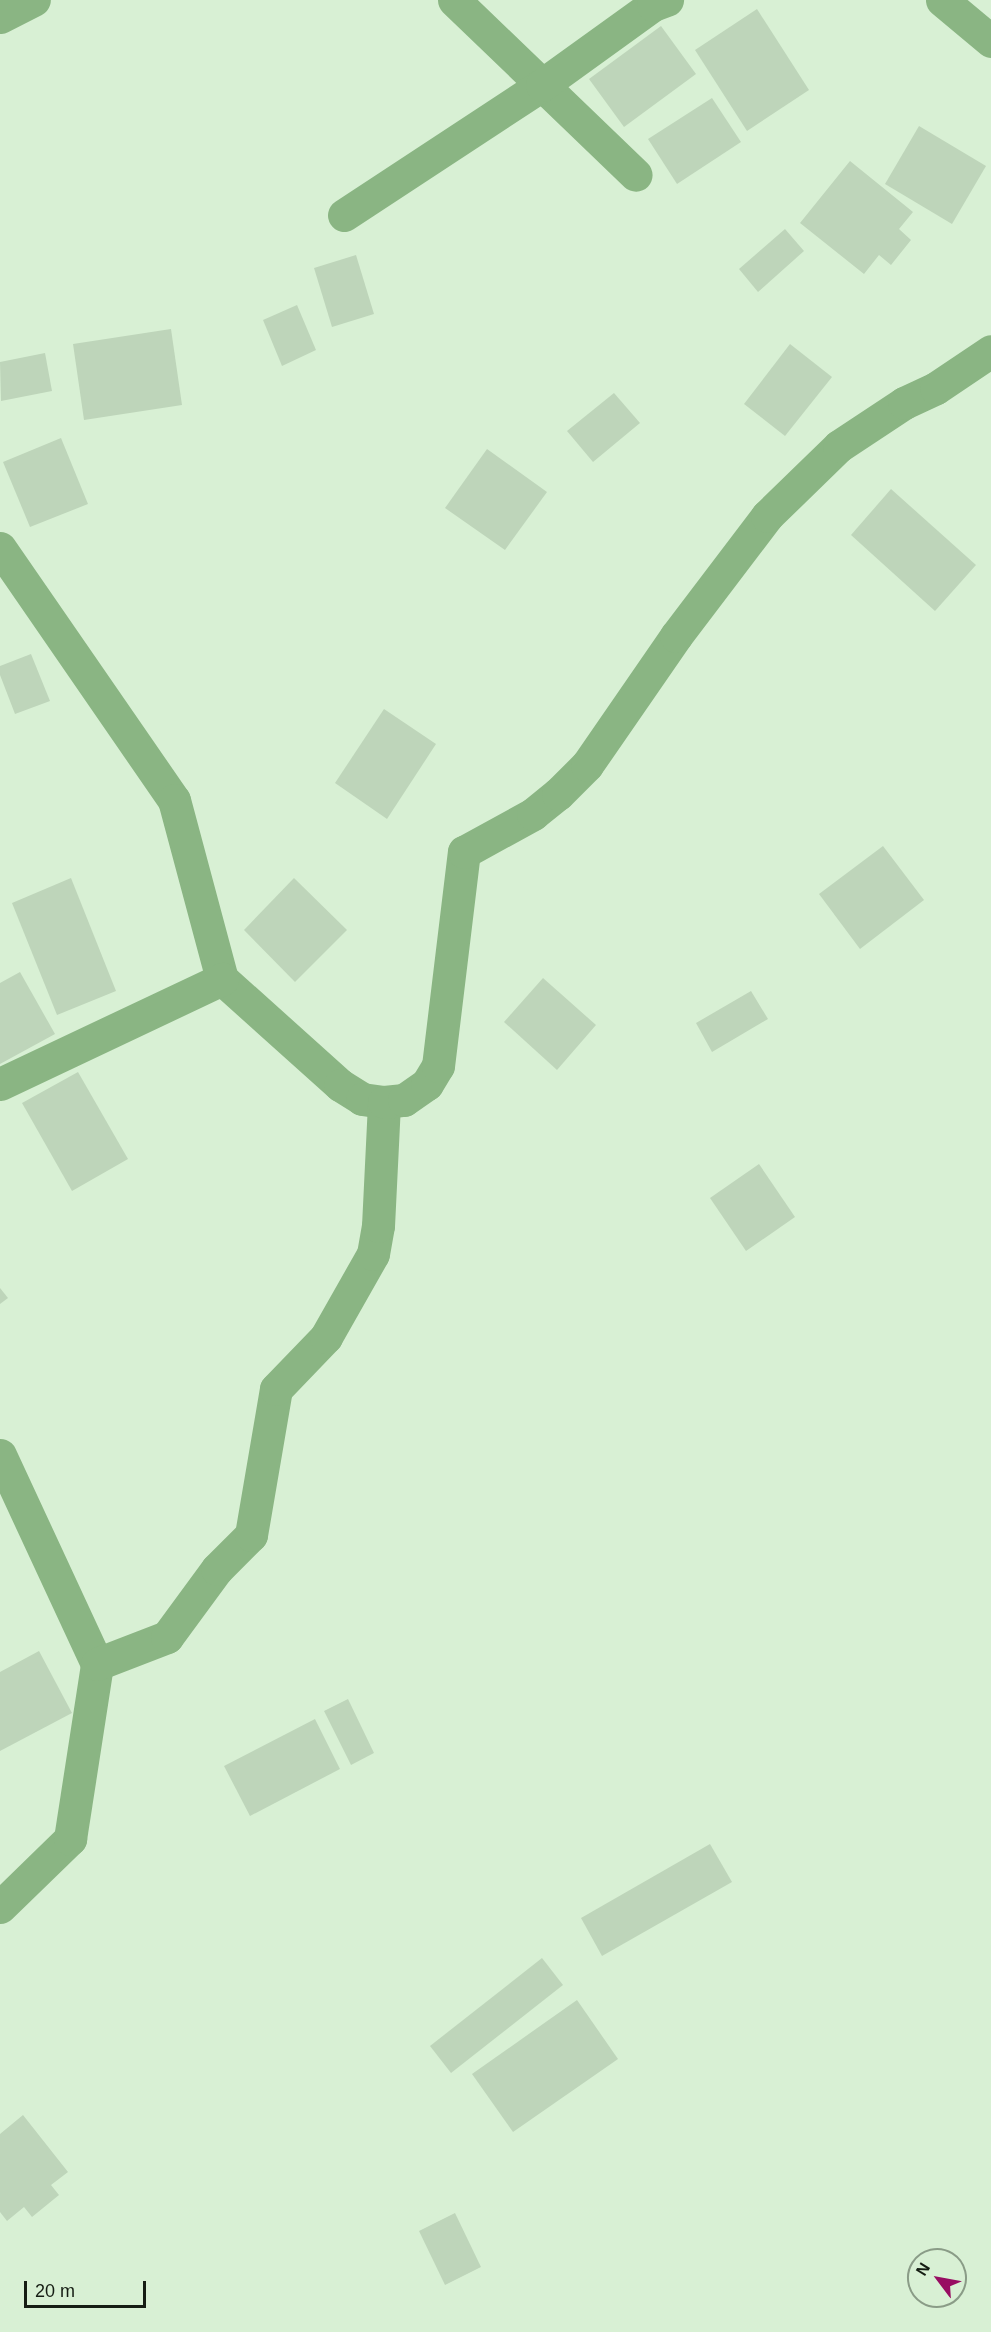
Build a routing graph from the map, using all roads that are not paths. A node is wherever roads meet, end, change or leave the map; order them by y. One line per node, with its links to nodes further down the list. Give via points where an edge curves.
1 (34, 0): 5 (street)
2 (454, 0): 7 (street)
3 (667, 0): 7 (street, via 653,5)
4 (942, 0): 6 (street)
5 (0, 17)
6 (991, 41)
7 (542, 85): 8 (street); 9 (street)
8 (636, 175)
9 (344, 215)
10 (991, 351): 14 (street, via 838,446 767,516 676,636 587,765 532,814 464,852 438,1066 426,1084 404,1100)
11 (0, 548): 12 (street, via 174,800)
12 (222, 979): 13 (street); 14 (street, via 340,1085 362,1099)
13 (0, 1084)
14 (384, 1102): 16 (street, via 373,1254 326,1337 276,1389 251,1535 218,1569 166,1637)
15 (0, 1455): 16 (street)
16 (97, 1664): 17 (street, via 70,1839)
17 (0, 1907)

